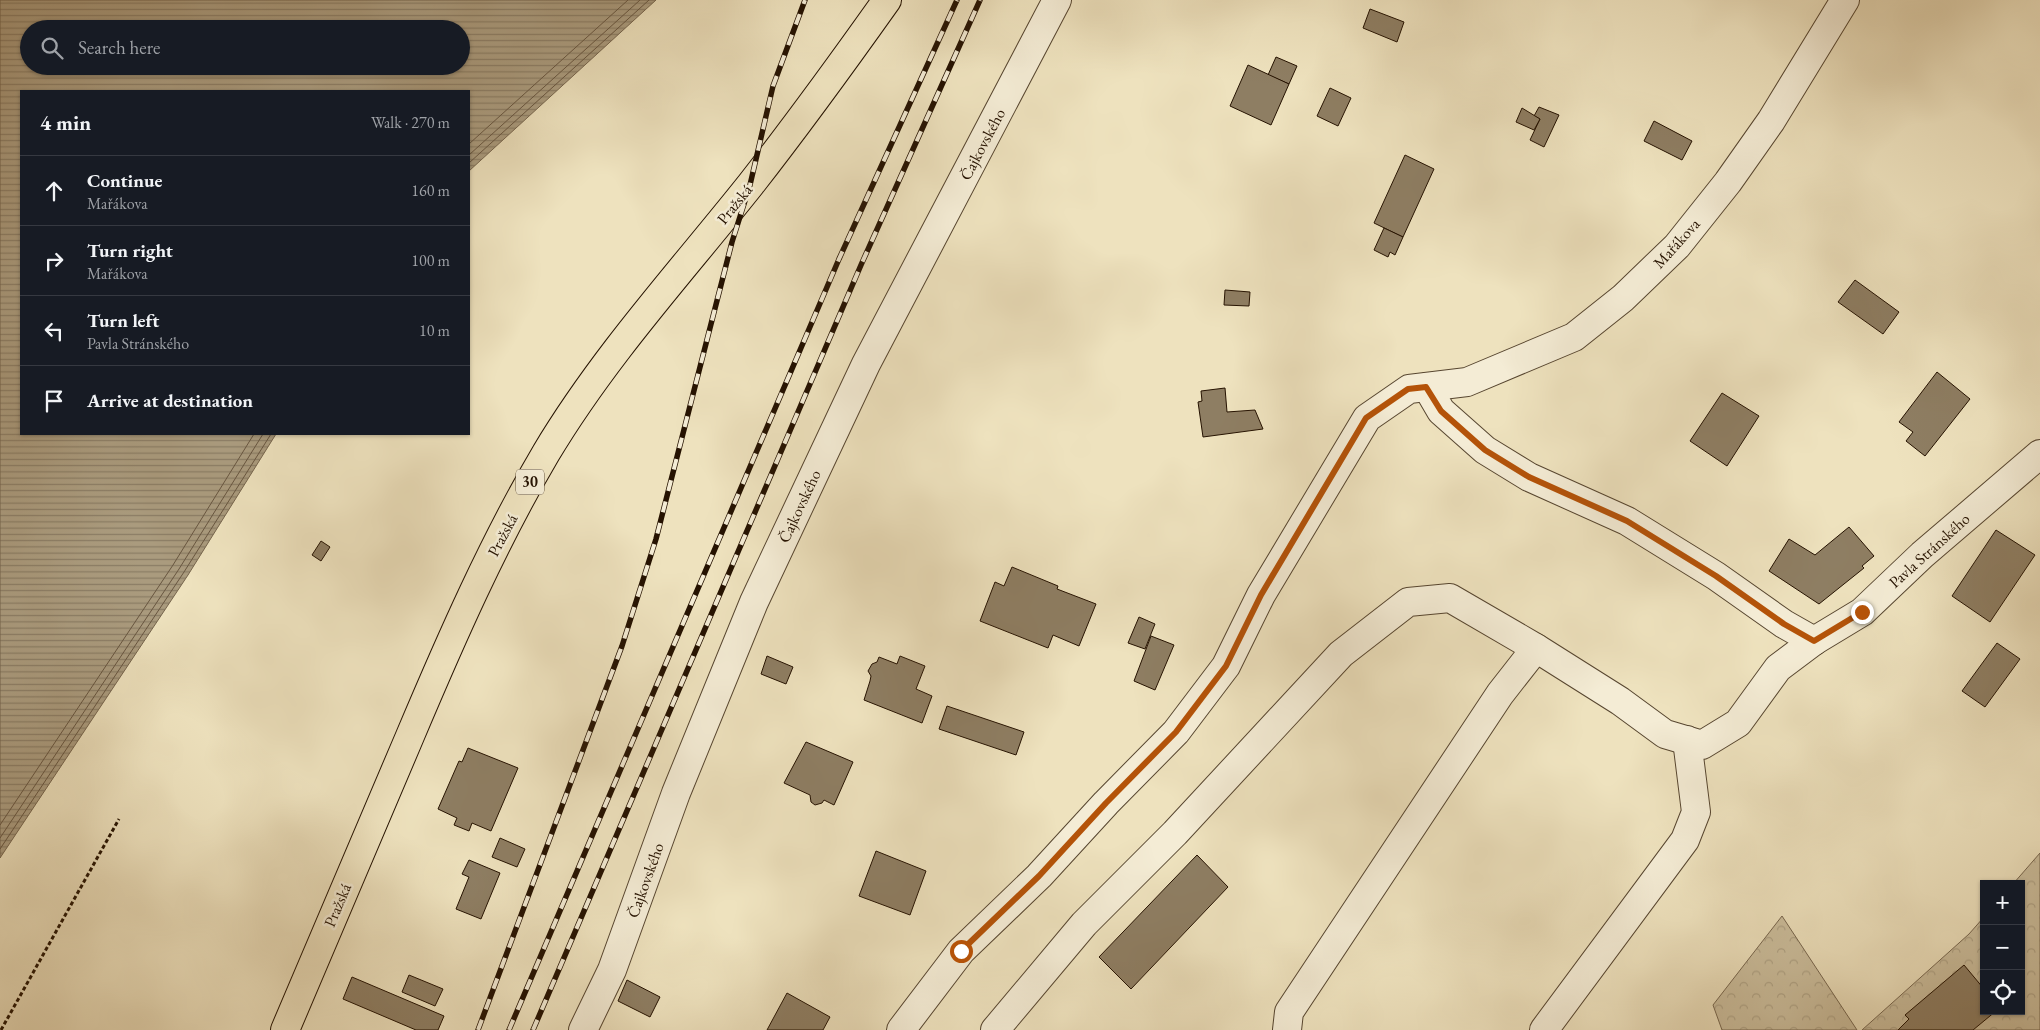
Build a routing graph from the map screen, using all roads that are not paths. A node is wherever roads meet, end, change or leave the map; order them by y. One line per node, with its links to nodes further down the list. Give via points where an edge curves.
1 (888, 0): 9 (main road, Pražská / 30, via 750,186 669,283 596,379 547,452 496,543 448,646)
2 (1057, 0): 10 (street, Čajkovského, via 866,364 754,602 676,793 612,970)
3 (1845, 0): 4 (street, Mařákova, via 1771,120 1728,182 1676,246 1623,298 1574,336 1467,382)
4 (1426, 387): 6 (street, via 1441,411 1485,450 1529,477 1627,521); 11 (street, Mařákova, via 1408,389 1366,418 1261,595 1226,666 1181,725 1039,876 961,951)
5 (2040, 454): 6 (street, Pavla Stránského, via 1922,555 1862,612)
6 (1814, 641): 8 (street, Pavla Stránského, via 1778,668 1738,723 1702,745)
7 (1536, 648): 8 (street, Pavla Stránského, via 1665,734); 12 (street, Pavla Stránského, via 1450,598 1408,602 1341,654 1084,924); 13 (street, via 1500,694 1289,1012)
8 (1687, 740): 14 (street, via 1696,812 1685,840)
9 (285, 1030)
10 (584, 1030)
11 (901, 1030)
12 (995, 1030)
13 (1287, 1030)
14 (1544, 1030)

